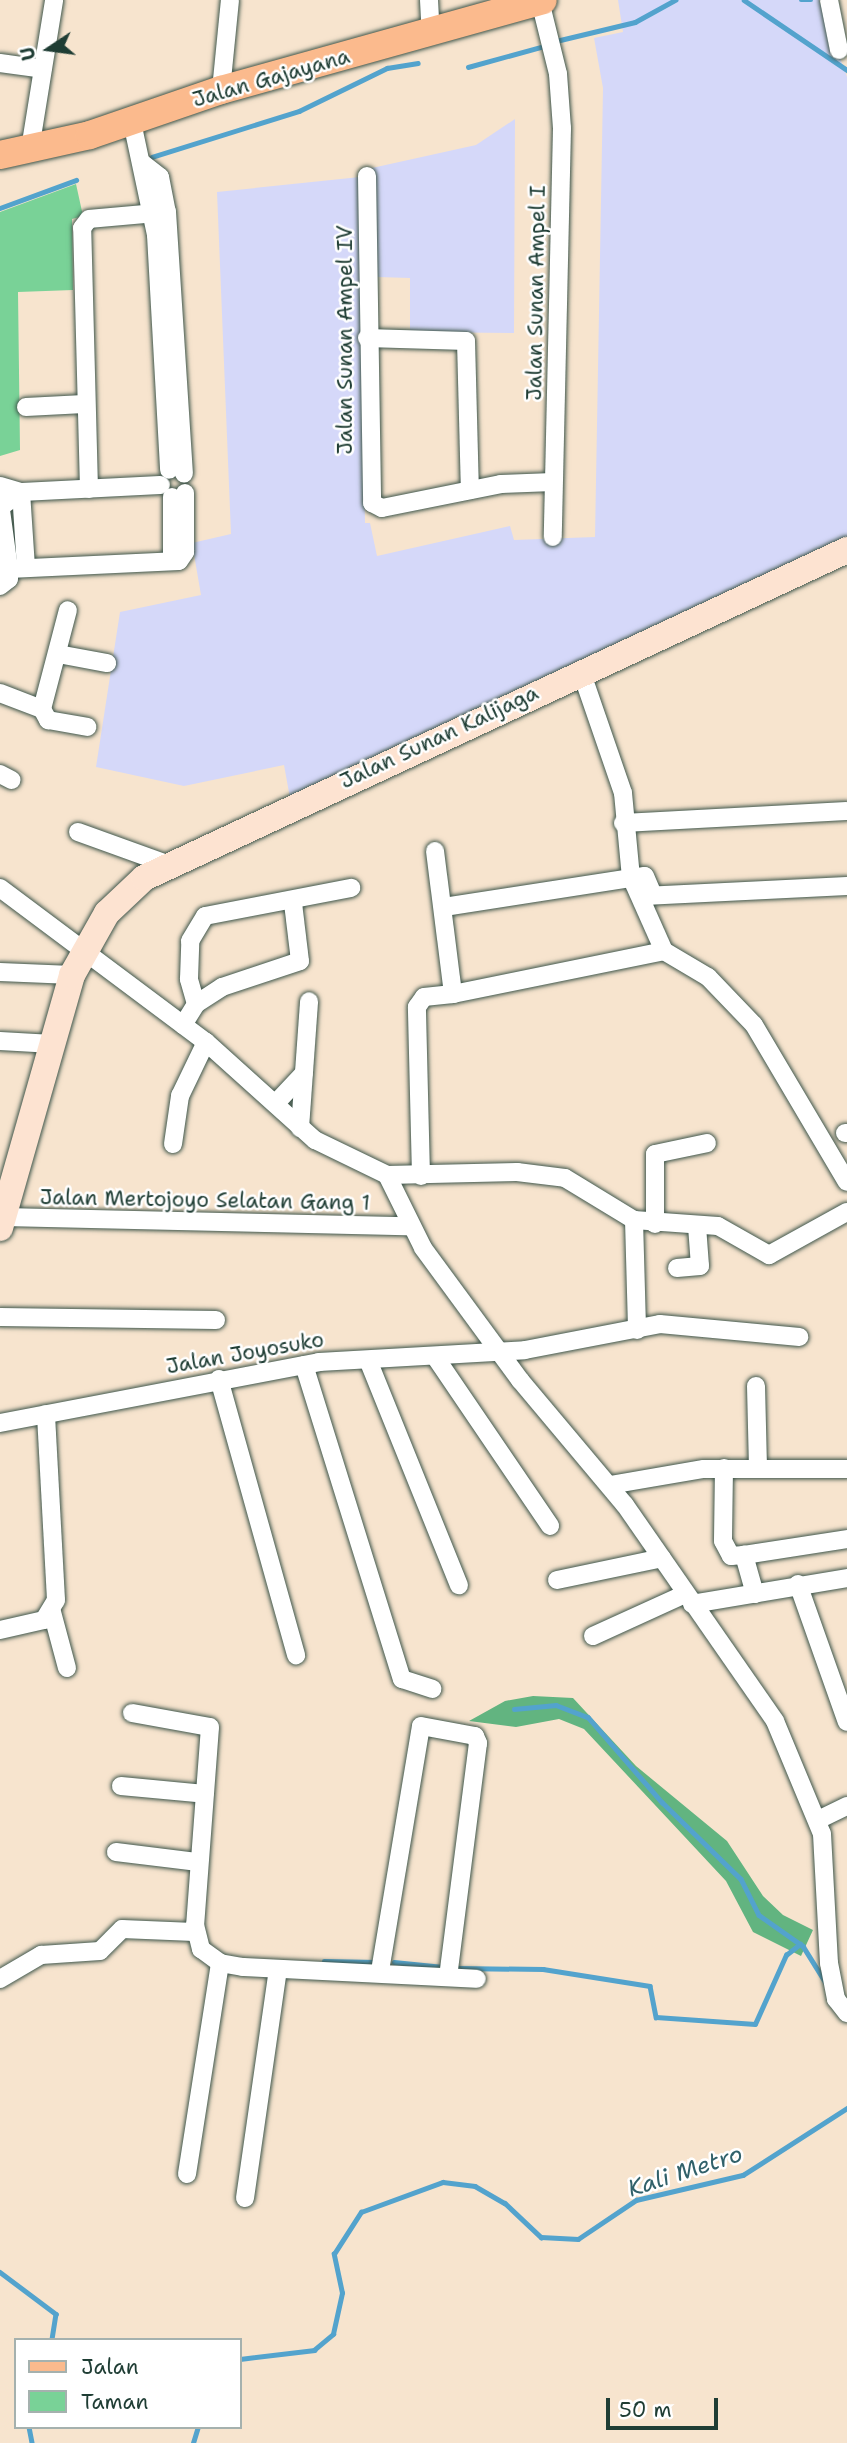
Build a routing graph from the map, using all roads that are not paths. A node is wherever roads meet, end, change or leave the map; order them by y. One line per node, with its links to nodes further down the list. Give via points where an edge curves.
1 (54, 0): 9 (street)
2 (230, 0): 10 (street)
3 (429, 0): 6 (street)
4 (541, 0): 6 (main road, Jalan Gajayana); 19 (street, Jalan Sunan Ampel I, via 562,128)
5 (835, 13): 7 (street)
6 (431, 35): 10 (main road, Jalan Gajayana)
7 (841, 50)
8 (0, 63): 9 (street)
9 (43, 69): 12 (street)
10 (220, 90): 11 (main road, Jalan Gajayana)
11 (132, 122): 12 (main road, Jalan Gajayana); 15 (street, via 141,162 160,177)
12 (30, 149): 13 (main road, Jalan Gajayana)
13 (0, 155)
14 (367, 176): 16 (street, Jalan Sunan Ampel IV)
15 (158, 213): 17 (street, via 89,219 82,228); 20 (street, via 172,347)
16 (368, 338): 23 (street, via 467,343); 23 (street, Jalan Sunan Ampel IV, via 372,503 382,508)
17 (84, 404): 18 (street); 22 (street)
18 (26, 407)
19 (553, 482): 23 (street); 26 (street, Jalan Sunan Ampel I)
20 (174, 484): 22 (street); 28 (street, via 185,552 172,561)
21 (0, 486): 24 (street)
22 (89, 489): 24 (street)
23 (470, 489)
24 (21, 492): 25 (street); 28 (street)
25 (1, 504): 28 (street)
26 (553, 537)
27 (847, 550): 33 (main road, Jalan Sunan Kalijaga)
28 (17, 568): 29 (street)
29 (0, 586)
30 (68, 610): 31 (street)
31 (58, 654): 32 (street); 35 (street)
32 (107, 663)
33 (581, 671): 38 (street, via 623,793); 41 (main road, Jalan Sunan Kalijaga)
34 (0, 693): 35 (street)
35 (42, 709): 36 (street, via 48,720)
36 (87, 727)
37 (847, 811): 38 (street)
38 (623, 823): 42 (street)
39 (78, 832): 41 (street)
40 (435, 851): 48 (street)
41 (167, 864): 50 (main road, Jalan Sunan Kalijaga, via 122,897)
42 (631, 877): 46 (street, via 650,879); 48 (street)
43 (847, 886): 46 (street)
44 (0, 888): 50 (street)
45 (351, 888): 47 (street)
46 (645, 896): 49 (street)
47 (293, 904): 54 (street, via 300,961 222,987); 54 (street, via 214,913 200,921 189,961)
48 (444, 907): 52 (street)
49 (664, 951): 52 (street); 67 (street, via 708,976 754,1026)
50 (77, 965): 51 (street); 55 (street); 58 (main road)
51 (0, 972)
52 (453, 994): 66 (street, via 424,997 417,1007)
53 (309, 1001): 59 (street)
54 (196, 1004): 55 (street)
55 (183, 1026): 57 (street)
56 (0, 1041): 58 (street)
57 (206, 1042): 60 (street); 63 (street, via 180,1096)
58 (53, 1044): 64 (main road)
59 (304, 1073): 60 (street); 61 (street)
60 (276, 1103): 61 (street)
61 (300, 1128): 65 (street, via 335,1153)
62 (707, 1143): 71 (street, via 655,1154)
63 (173, 1144)
64 (8, 1162): 70 (main road)
65 (387, 1175): 66 (street); 72 (street)
66 (421, 1176): 69 (street, via 517,1172 565,1178 586,1185)
67 (847, 1182)
68 (847, 1212): 73 (street, via 769,1255 729,1231)
69 (634, 1220): 71 (street); 77 (street)
70 (1, 1223): 72 (street, Jalan Mertojoyo Selatan Gang 1)
71 (655, 1224): 73 (street)
72 (408, 1226): 79 (street)
73 (697, 1226): 74 (street, via 700,1266)
74 (677, 1268)
75 (0, 1317): 76 (street)
76 (216, 1320)
77 (637, 1330): 78 (street, Jalan Joyosuko, via 677,1323 758,1338); 79 (street, Jalan Joyosuko)
78 (799, 1338)
79 (499, 1352): 80 (street, Jalan Joyosuko); 90 (street)
80 (436, 1358): 81 (street, Jalan Joyosuko); 91 (street)
81 (368, 1360): 82 (street, Jalan Joyosuko); 98 (street)
82 (304, 1365): 83 (street, Jalan Joyosuko); 106 (street, via 402,1679)
83 (219, 1379): 85 (street, Jalan Joyosuko); 104 (street)
84 (756, 1386): 88 (street)
85 (46, 1414): 86 (street, Jalan Joyosuko); 101 (street)
86 (0, 1423)
87 (724, 1468): 88 (street); 90 (street); 93 (street, via 723,1542 731,1556)
88 (758, 1468): 89 (street)
89 (847, 1469)
90 (610, 1485): 94 (street)
91 (550, 1526)
92 (847, 1539): 93 (street)
93 (744, 1555): 99 (street)
94 (662, 1558): 96 (street); 100 (street)
95 (847, 1578): 97 (street)
96 (556, 1580)
97 (798, 1584): 99 (street); 108 (street)
98 (459, 1585)
99 (755, 1594): 100 (street)
100 (688, 1599): 103 (street); 112 (street, via 775,1721)
101 (52, 1612): 102 (street, via 35,1624); 105 (street)
102 (0, 1630)
103 (593, 1636)
104 (296, 1655)
105 (67, 1668)
106 (432, 1689)
107 (132, 1713): 110 (street, via 209,1724)
108 (847, 1723)
109 (121, 1786): 110 (street)
110 (205, 1794): 114 (street)
111 (847, 1806): 112 (street)
112 (818, 1819): 117 (street)
113 (116, 1852): 114 (street)
114 (198, 1862): 115 (street)
115 (194, 1932): 116 (street, via 194,1942); 120 (street, via 122,1929 100,1951 41,1955)
116 (220, 1963): 118 (street); 124 (street)
117 (836, 1969): 123 (street)
118 (278, 1970): 119 (street); 125 (street)
119 (380, 1971): 121 (street); 121 (street, via 421,1726 475,1736 478,1743)
120 (4, 1975)
121 (448, 1977): 122 (street)
122 (477, 1979)
123 (841, 2006)
124 (187, 2174)
125 (245, 2198)

